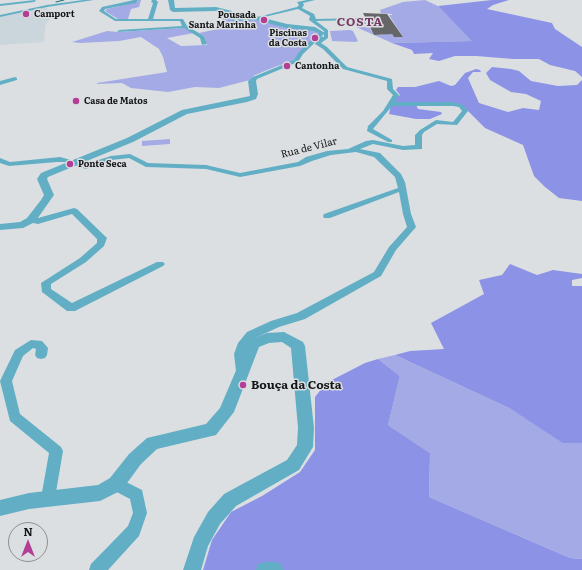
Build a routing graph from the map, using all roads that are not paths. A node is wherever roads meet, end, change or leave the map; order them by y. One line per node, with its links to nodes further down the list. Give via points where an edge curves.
1 (83, 0): 9 (street)
2 (92, 0): 9 (street)
3 (136, 0): 15 (street, via 101,11 115,20)
4 (154, 0): 15 (street, via 156,2)
5 (171, 0): 14 (street, via 173,10 216,9 230,12 230,18 233,19)
6 (312, 0): 11 (street, via 298,2 302,5)
7 (34, 1): 8 (street); 9 (street); 10 (street)
8 (0, 4)
9 (45, 5): 10 (street)
10 (31, 7): 12 (street)
11 (299, 8): 13 (street); 14 (street)
12 (0, 16)
13 (312, 17): 16 (street, via 314,20 361,19); 19 (street, via 310,19 326,30 326,38)
14 (256, 18): 19 (street, via 287,26 315,29 322,33)
15 (150, 20): 17 (street, via 181,20)
16 (364, 23)
17 (185, 27): 18 (street); 20 (street, via 202,36)
18 (119, 30)
19 (319, 39): 23 (street, via 318,44 345,68 390,80 390,89 396,95); 26 (street, via 301,53 296,61 255,78 252,81 254,94 248,100 185,112 130,140)
20 (204, 44)
21 (15, 79): 22 (street)
22 (0, 83)
23 (391, 104): 24 (street, via 370,130); 24 (street, via 453,104 461,106 465,111 455,124 436,122 422,131 418,135 419,147)
24 (403, 148): 25 (street, via 373,142)
25 (345, 151): 29 (street, Rua de Vilar, via 317,156 300,164 240,175 206,167 146,165 130,156 111,158 86,167); 30 (street, Rua de Vilar, via 368,152 383,160 398,176)
26 (84, 158): 27 (street); 29 (street)
27 (54, 159): 28 (street, via 9,164); 29 (street, Rua de Vilar)
28 (0, 160)
29 (74, 162): 32 (street, via 44,175 42,179 49,195)
30 (403, 190): 31 (street, via 396,190); 36 (street, Rua de Vilar, via 406,214 412,227 392,249 378,274 301,316 251,335 242,346 240,354)
31 (327, 216)
32 (31, 220): 33 (street, via 23,225); 34 (street, via 38,221 74,211 102,238 101,244 83,260 46,283 46,290 71,308)
33 (0, 227)
34 (160, 264)
35 (41, 355): 38 (street, via 42,348 38,344 31,344 19,353 6,381 14,417 56,451)
36 (242, 372): 37 (street, via 226,412 211,430 153,442 135,459); 41 (street, via 254,344 267,338 284,337 298,346 306,428 305,447 293,465 230,500 214,518 200,543)
37 (116, 484): 38 (street, via 100,493); 40 (street, via 136,495 140,513 134,531)
38 (48, 498): 39 (street)
39 (0, 508)
40 (97, 570)
41 (192, 570)
42 (264, 570): 43 (street)
43 (275, 570)

